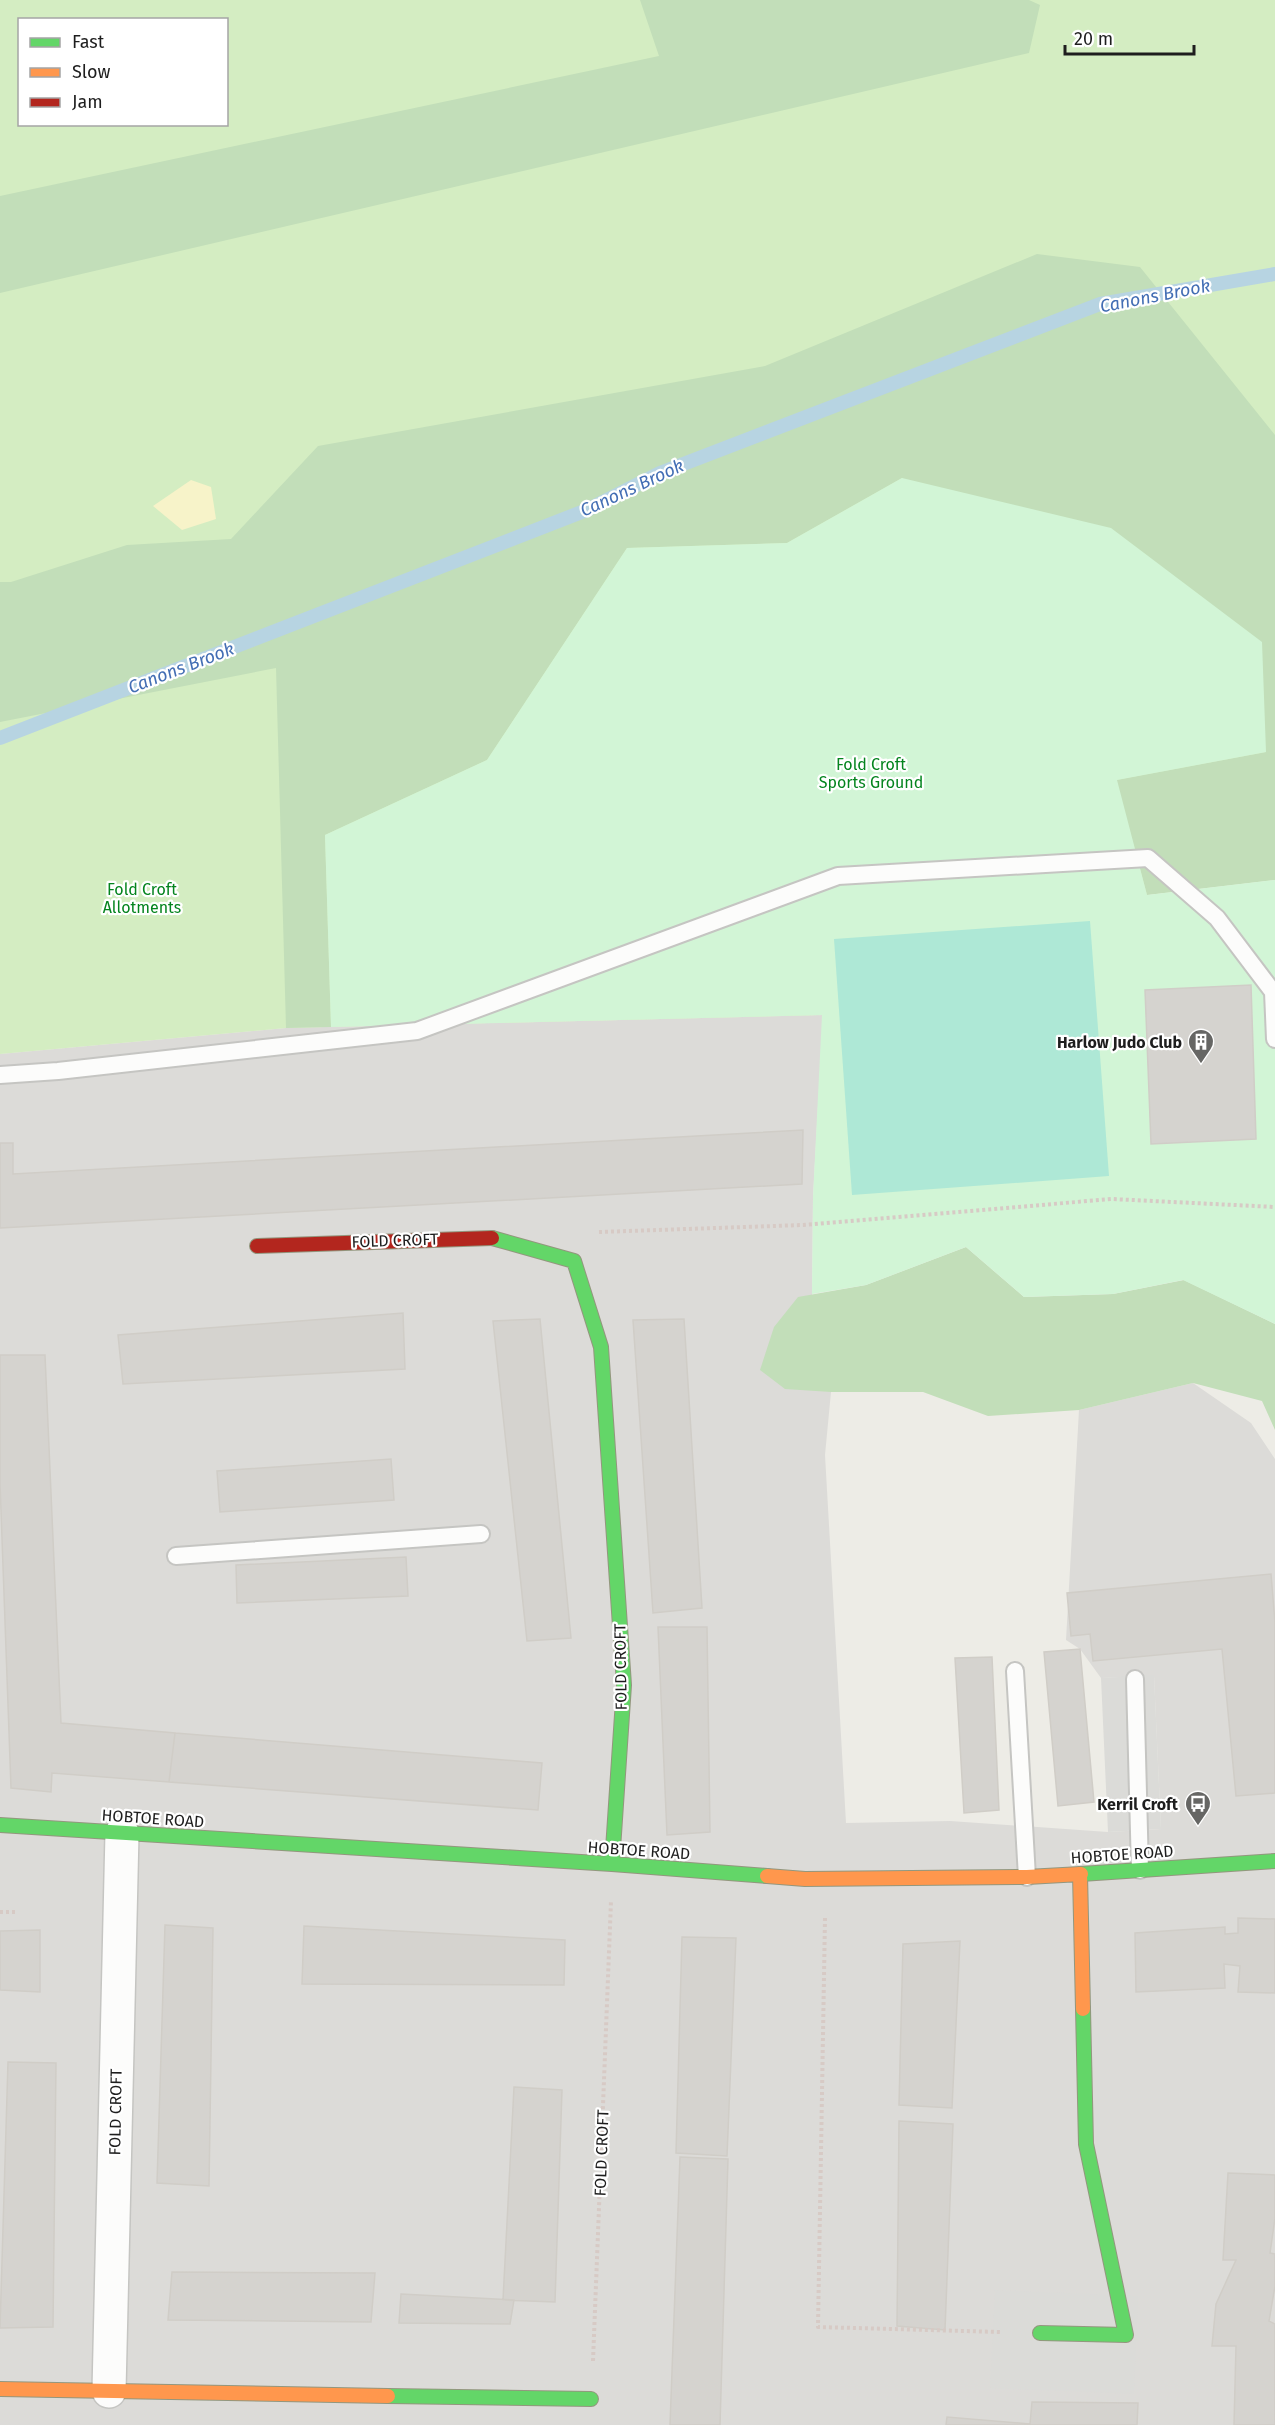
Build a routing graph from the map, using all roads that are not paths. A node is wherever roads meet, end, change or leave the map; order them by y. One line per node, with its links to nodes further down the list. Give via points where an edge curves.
1 (1275, 1039): 2 (lane, via 1273,992 1217,918 1148,858 838,876 417,1031)
2 (0, 1075)
3 (256, 1246): 11 (street, FOLD CROFT, via 487,1237 574,1261 601,1347 624,1685)
4 (481, 1534): 5 (lane)
5 (176, 1556)
6 (1015, 1671): 14 (lane)
7 (1136, 1679): 12 (lane)
8 (0, 1825): 9 (street, HOBTOE ROAD)
9 (122, 1833): 11 (street, HOBTOE ROAD); 17 (street, FOLD CROFT)
10 (1275, 1861): 12 (street, HOBTOE ROAD)
11 (612, 1864): 14 (street, HOBTOE ROAD, via 805,1879)
12 (1140, 1870): 13 (street, HOBTOE ROAD)
13 (1080, 1874): 14 (street, HOBTOE ROAD); 15 (street, via 1086,2144 1126,2335)
14 (1027, 1877)
15 (1040, 2333)
16 (0, 2389): 17 (street)
17 (109, 2391): 18 (street)
18 (591, 2398)

